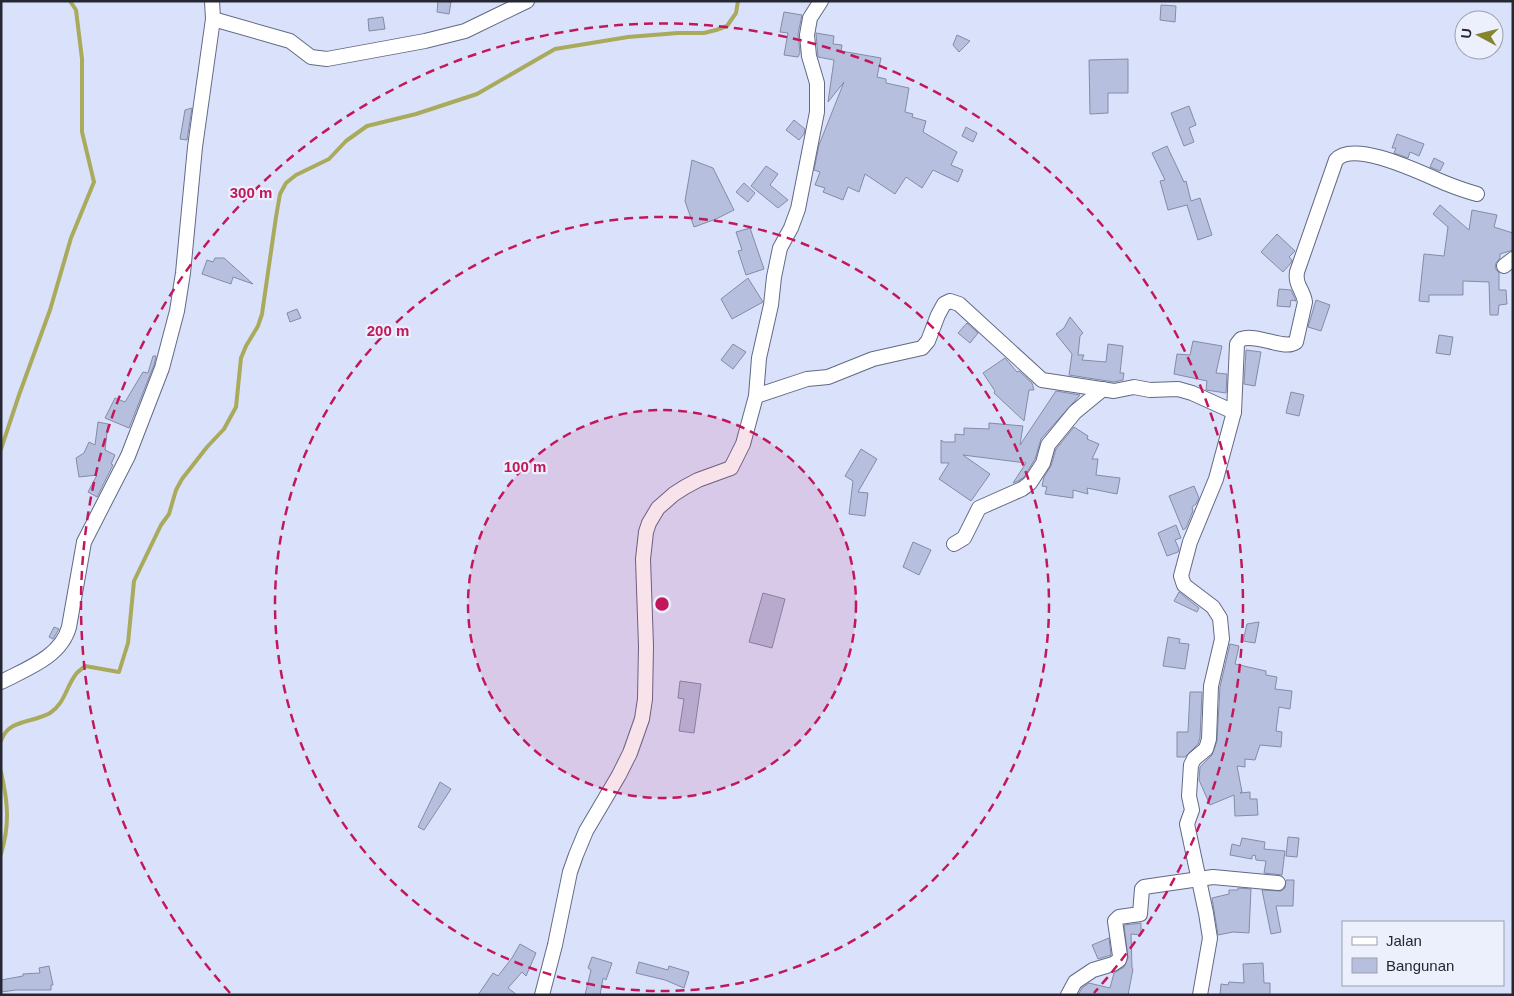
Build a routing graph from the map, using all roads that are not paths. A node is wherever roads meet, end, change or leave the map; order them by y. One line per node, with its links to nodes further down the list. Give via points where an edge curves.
1 (212, 1): 4 (street)
2 (527, 1): 4 (street, via 466,31 327,59 311,57 290,41)
3 (821, 1): 7 (street, via 810,18 808,35 809,56 817,83 816,112 802,194 791,228 780,248 759,358)
4 (213, 19): 10 (street, via 195,147 180,292 162,368 128,456 84,542 65,639 42,660)
5 (1477, 194): 8 (street, via 1378,157 1351,153 1340,156 1297,272 1297,284 1305,302 1296,342 1288,345 1253,337 1239,341 1236,348)
6 (1103, 388): 7 (street, via 1042,380 959,304 950,301 941,308 928,342 922,348 873,359 828,377 807,379); 8 (street, via 1114,391 1132,387 1178,389); 9 (street, via 1075,412 1048,444 1043,462 1030,483 979,508 964,538)
7 (756, 396): 13 (street, via 743,444 731,468 698,480 674,494 658,508 648,523 643,559 646,646 642,719 630,753 586,831 573,864)
8 (1234, 412): 11 (street, via 1216,479 1190,542 1181,576 1184,585 1219,614 1222,639 1210,686 1209,739 1206,748 1192,762 1190,781 1192,810 1187,826)
9 (954, 544)
10 (1, 682)
11 (1199, 878): 12 (street); 14 (street, via 1143,887 1140,914 1119,917 1114,921 1119,960 1093,970 1075,982); 15 (street, via 1210,938)
12 (1278, 883)
13 (542, 995)
14 (1068, 995)
15 (1200, 995)

